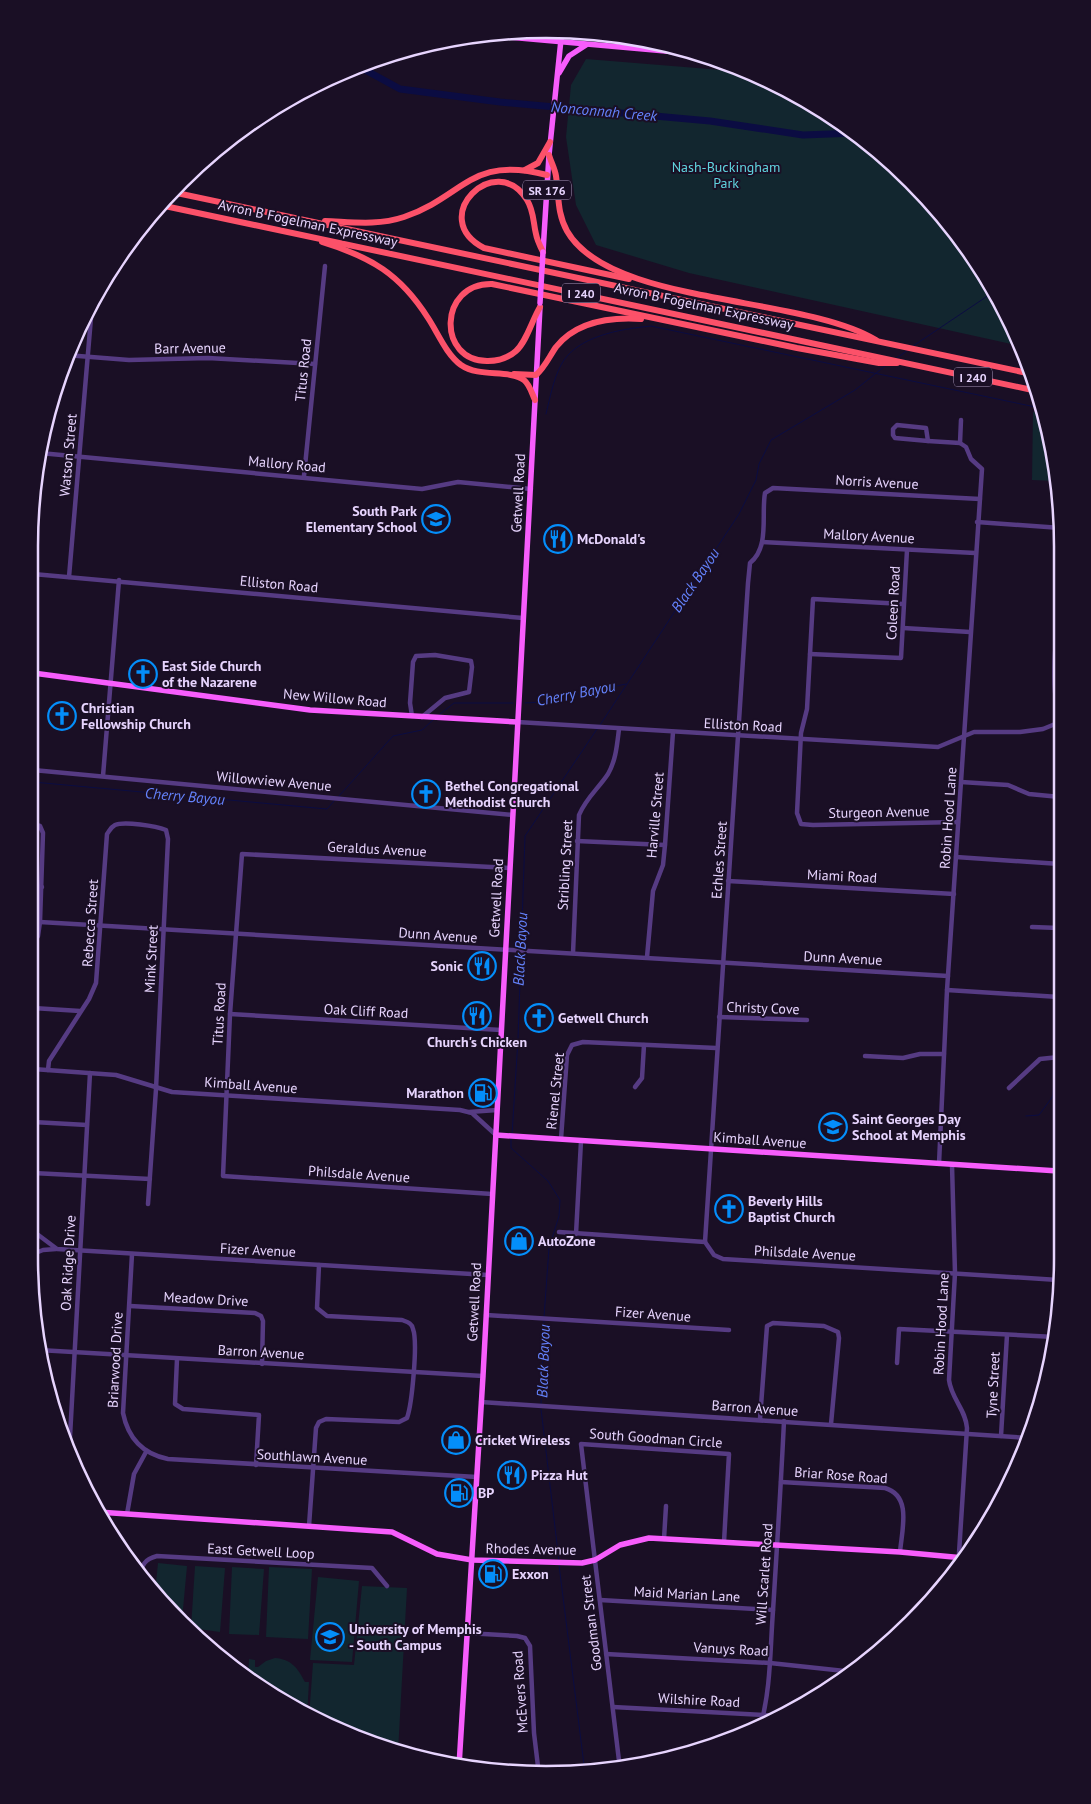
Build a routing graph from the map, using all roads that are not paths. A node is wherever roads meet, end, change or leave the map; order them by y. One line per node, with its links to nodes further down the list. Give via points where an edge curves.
1 (561, 38): 3 (main road, Getwell Road / SR 176)
2 (524, 39): 3 (main road)
3 (561, 42): 4 (main road); 6 (main road, Getwell Road / SR 176)
4 (587, 44): 5 (main road); 6 (main road, via 569,56)
5 (659, 50)
6 (557, 77): 7 (main road, Getwell Road / SR 176)
7 (550, 142): 8 (main road, Getwell Road / SR 176); 9 (highway, via 538,163)
8 (549, 155): 10 (main road, Getwell Road / SR 176); 17 (highway, via 556,176 560,216 573,240 599,263)
9 (522, 170): 10 (highway); 13 (highway, via 498,170 476,176 422,210 398,219 364,224)
10 (547, 175): 15 (main road, Getwell Road / SR 176)
11 (179, 194): 13 (highway, Avron B Fogelman Expressway / I 240)
12 (168, 207): 14 (highway, Avron B Fogelman Expressway / I 240)
13 (309, 220): 21 (highway, Avron B Fogelman Expressway / I 240)
14 (290, 232): 24 (highway, Avron B Fogelman Expressway / I 240); 27 (highway, via 355,253 384,269 409,291 456,360 472,370)
15 (543, 252): 17 (highway, via 531,206 515,187 501,182 488,183 477,188 468,198 462,213 465,229 470,238 484,248); 18 (main road, Getwell Road / SR 176, bridge)
16 (324, 266): 25 (street, Titus Road)
17 (652, 283): 21 (highway, via 837,325 862,332)
18 (540, 305): 20 (highway, via 519,348 501,360 485,361 470,357 458,346 451,333 451,313 459,298 472,288 487,284); 28 (main road, Getwell Road / SR 176)
19 (91, 319): 23 (street, Watson Street)
20 (686, 325): 24 (highway, via 866,360); 28 (highway, via 632,318 593,323 562,341)
21 (883, 343): 26 (highway, Avron B Fogelman Expressway / I 240)
22 (74, 356): 23 (street, Barr Avenue)
23 (88, 357): 25 (street, Barr Avenue, via 136,360 208,358); 35 (street, Watson Street)
24 (910, 363): 29 (highway, Avron B Fogelman Expressway / I 240)
25 (315, 364): 36 (street, Titus Road)
26 (1023, 372)
27 (501, 375): 28 (highway); 30 (highway, via 524,380)
28 (536, 375): 30 (main road, Getwell Road)
29 (1029, 388)
30 (535, 400): 37 (main road, Getwell Road)
31 (961, 420): 33 (street)
32 (928, 441): 32 (street, via 928,431 924,427 897,425 893,429 893,435 898,439); 33 (street)
33 (960, 443): 39 (street, Robin Hood Lane, via 981,466)
34 (46, 454): 35 (street, Mallory Road)
35 (80, 457): 36 (street, Mallory Road); 46 (street, Watson Street)
36 (304, 476): 37 (street, Mallory Road, via 422,489 458,482)
37 (531, 488): 49 (main road, Getwell Road)
38 (773, 488): 39 (street, Norris Avenue); 42 (street, Echles Street, via 765,492)
39 (980, 500): 40 (street, Robin Hood Lane)
40 (977, 522): 41 (street); 44 (street, Robin Hood Lane)
41 (1053, 527)
42 (762, 542): 43 (street, Mallory Avenue); 62 (street, Echles Street, via 757,558 750,563)
43 (907, 550): 44 (street, Mallory Avenue); 48 (street, Coleen Road)
44 (975, 553): 51 (street, Robin Hood Lane)
45 (38, 574): 46 (street, Elliston Road)
46 (69, 577): 47 (street, Elliston Road)
47 (119, 580): 49 (street, Elliston Road); 54 (street)
48 (903, 604): 50 (street, Coleen Road); 52 (street, via 813,599)
49 (523, 618): 57 (main road, Getwell Road)
50 (904, 628): 51 (street); 52 (street, Coleen Road, via 901,658)
51 (970, 632): 61 (street, Robin Hood Lane)
52 (810, 654): 63 (street, via 807,710)
53 (38, 674): 54 (main road, New Willow Road)
54 (110, 684): 55 (main road, New Willow Road, via 292,708); 65 (street)
55 (412, 716): 56 (main road, New Willow Road); 56 (street, via 410,702 416,656 435,655 471,661 469,692 446,698)
56 (422, 717): 57 (main road, New Willow Road)
57 (517, 722): 59 (street, Elliston Road); 68 (main road, Getwell Road)
58 (1054, 724): 61 (street, Elliston Road, via 1027,731 983,731)
59 (618, 729): 60 (street, Elliston Road); 72 (street, Stribling Street, via 615,758 607,775 585,801 579,815)
60 (673, 732): 62 (street, Elliston Road); 73 (street, Harville Street)
61 (966, 735): 63 (street, Elliston Road, via 938,747); 66 (street, Robin Hood Lane)
62 (738, 737): 63 (street, Elliston Road); 78 (street, Echles Street)
63 (801, 740): 69 (street, Sturgeon Avenue, via 797,813 801,824)
64 (38, 770): 65 (street, Willowview Avenue)
65 (103, 776): 68 (street, Willowview Avenue)
66 (961, 782): 67 (street, via 1008,785 1029,794); 69 (street, Robin Hood Lane)
67 (1054, 796)
68 (513, 815): 77 (main road, Getwell Road)
69 (958, 822): 75 (street, Robin Hood Lane)
70 (38, 825): 80 (street, via 43,833)
71 (112, 826): 83 (street, Rebecca Street, via 107,834); 86 (street, Mink Street, via 158,826 166,830)
72 (577, 841): 73 (street); 90 (street, Stribling Street)
73 (665, 845): 91 (street, Harville Street, via 663,865 653,891)
74 (242, 854): 77 (street, Geraldus Avenue); 87 (street, Titus Road)
75 (956, 857): 76 (street); 81 (street, Robin Hood Lane)
76 (1054, 864)
77 (510, 868): 89 (main road, Getwell Road)
78 (728, 881): 81 (street, Miami Road); 92 (street, Echles Street)
79 (38, 886): 80 (street)
80 (42, 886): 82 (street)
81 (954, 894): 93 (street, Robin Hood Lane)
82 (40, 922): 83 (street, Dunn Avenue); 88 (street)
83 (101, 925): 86 (street, Dunn Avenue); 97 (street, Rebecca Street, via 96,983)
84 (1032, 927): 85 (street)
85 (1054, 928)
86 (164, 929): 87 (street, Dunn Avenue); 111 (street, Mink Street)
87 (235, 933): 89 (street, Dunn Avenue); 98 (street, Titus Road)
88 (38, 936)
89 (506, 950): 90 (street, Dunn Avenue); 101 (main road, Getwell Road)
90 (573, 953): 91 (street, Dunn Avenue)
91 (647, 957): 92 (street, Dunn Avenue)
92 (724, 962): 93 (street, Dunn Avenue); 99 (street, Echles Street)
93 (948, 976): 94 (street, Robin Hood Lane)
94 (947, 990): 95 (street); 104 (street, Robin Hood Lane)
95 (1054, 997)
96 (38, 1008): 97 (street)
97 (80, 1011): 108 (street, Rebecca Street, via 50,1061)
98 (230, 1014): 101 (street, Oak Cliff Road); 113 (street, Titus Road)
99 (719, 1017): 100 (street, Christy Cove); 103 (street, Echles Street)
100 (807, 1020)
101 (501, 1030): 114 (main road, Getwell Road)
102 (644, 1045): 103 (street); 110 (street, via 642,1078); 119 (street, Rienel Street, via 583,1042 572,1045 567,1055)
103 (716, 1048): 121 (street, Echles Street)
104 (944, 1054): 105 (street, via 903,1058); 122 (street, Robin Hood Lane)
105 (865, 1056)
106 (1054, 1057): 112 (street, via 1040,1059)
107 (38, 1069): 108 (street, Kimball Avenue)
108 (48, 1070): 109 (street, Kimball Avenue)
109 (90, 1073): 111 (street, Kimball Avenue, via 116,1075); 117 (street, Oak Ridge Drive)
110 (635, 1087)
111 (156, 1088): 113 (street, Kimball Avenue); 128 (street)
112 (1009, 1088)
113 (226, 1096): 115 (street, Kimball Avenue); 127 (street, Titus Road)
114 (497, 1110): 115 (street, Kimball Avenue); 118 (main road, Getwell Road)
115 (468, 1112): 118 (street)
116 (38, 1122): 117 (street)
117 (87, 1125): 126 (street, Oak Ridge Drive)
118 (496, 1135): 119 (main road, Kimball Avenue); 129 (main road, Getwell Road)
119 (561, 1139): 120 (main road, Kimball Avenue)
120 (581, 1141): 121 (main road, Kimball Avenue); 133 (street)
121 (709, 1149): 122 (main road, Kimball Avenue); 134 (street, Echles Street)
122 (939, 1164): 123 (main road, Kimball Avenue)
123 (952, 1165): 124 (main road, Kimball Avenue); 140 (street, Robin Hood Lane)
124 (1054, 1171)
125 (38, 1172): 126 (street)
126 (85, 1176): 128 (street); 136 (street, Oak Ridge Drive)
127 (223, 1176): 129 (street, Philsdale Avenue)
128 (150, 1179): 130 (street)
129 (492, 1194): 141 (main road, Getwell Road)
130 (148, 1204)
131 (559, 1232): 133 (street)
132 (38, 1234): 135 (street)
133 (576, 1234): 134 (street)
134 (705, 1242): 140 (street, Philsdale Avenue, via 714,1255 723,1260)
135 (57, 1250): 136 (street, Fizer Avenue); 137 (street, Fizer Avenue)
136 (79, 1251): 138 (street, Fizer Avenue); 150 (street, Oak Ridge Drive)
137 (38, 1252)
138 (132, 1254): 139 (street, Fizer Avenue); 143 (street, Briarwood Drive)
139 (319, 1265): 141 (street, Fizer Avenue); 155 (street, via 317,1308 320,1313 409,1323 414,1335)
140 (955, 1273): 142 (street, Philsdale Avenue); 146 (street, Robin Hood Lane)
141 (488, 1275): 144 (main road, Getwell Road)
142 (1053, 1280)
143 (130, 1306): 151 (street, Briarwood Drive); 154 (street, Meadow Drive, via 255,1313 264,1321)
144 (486, 1315): 145 (street, Fizer Avenue); 156 (main road, Getwell Road)
145 (729, 1330)
146 (952, 1332): 147 (street); 153 (street, via 899,1329); 161 (street, Robin Hood Lane, via 950,1390 965,1415)
147 (1007, 1335): 148 (street); 162 (street, Tyne Street)
148 (1047, 1338)
149 (46, 1350): 150 (street, Barron Avenue)
150 (74, 1352): 151 (street, Barron Avenue); 163 (street, Oak Ridge Drive)
151 (126, 1356): 152 (street, Barron Avenue); 166 (street, Briarwood Drive, via 123,1413 130,1433)
152 (177, 1359): 154 (street, Barron Avenue); 167 (street, via 175,1404 182,1409 259,1415)
153 (897, 1363)
154 (262, 1364): 155 (street, Barron Avenue)
155 (413, 1373): 156 (street, Barron Avenue); 168 (street, via 407,1418 399,1422 326,1419 318,1422)
156 (483, 1376): 157 (main road, Getwell Road)
157 (481, 1402): 158 (street, Barron Avenue); 169 (main road, Getwell Road)
158 (760, 1419): 159 (street, Barron Avenue); 160 (street, via 767,1326 773,1323 824,1326 838,1332)
159 (784, 1421): 160 (street, Barron Avenue); 170 (street, Will Scarlet Road)
160 (831, 1424): 161 (street, Barron Avenue)
161 (967, 1434): 162 (street, Barron Avenue); 178 (street, Robin Hood Lane)
162 (1001, 1436): 164 (street, Barron Avenue)
163 (70, 1437)
164 (1021, 1437)
165 (581, 1444): 176 (street, South Goodman Circle, via 729,1454); 182 (street, Goodman Street)
166 (146, 1452): 167 (street, Southlawn Avenue, via 168,1460); 173 (street, via 134,1474)
167 (256, 1465): 168 (street, Southlawn Avenue)
168 (312, 1469): 169 (street, Southlawn Avenue); 174 (street)
169 (477, 1477): 181 (main road, Getwell Road)
170 (781, 1482): 177 (street, Will Scarlet Road); 179 (street, Briar Rose Road, via 895,1491 901,1499 903,1511)
171 (666, 1506): 175 (street)
172 (106, 1513): 173 (main road, Rhodes Avenue)
173 (127, 1514): 174 (main road, Rhodes Avenue)
174 (309, 1526): 181 (main road, Rhodes Avenue, via 392,1532 437,1554)
175 (664, 1539): 176 (main road, Rhodes Avenue); 182 (main road, Rhodes Avenue, via 633,1540)
176 (724, 1542): 177 (main road, Rhodes Avenue)
177 (778, 1546): 179 (main road, Rhodes Avenue); 186 (street, Will Scarlet Road)
178 (962, 1549)
179 (900, 1552): 180 (main road, Rhodes Avenue)
180 (956, 1557)
181 (472, 1560): 182 (main road, Rhodes Avenue, via 559,1564); 187 (main road, Getwell Road)
182 (595, 1560): 185 (street, Goodman Street)
183 (142, 1568): 184 (street, East Getwell Loop, via 150,1558 157,1556 372,1568)
184 (387, 1586)
185 (600, 1600): 186 (street, Maid Marian Lane); 188 (street, Goodman Street)
186 (773, 1610): 189 (street, Will Scarlet Road)
187 (466, 1633): 194 (main road, Getwell Road); 196 (street, McEvers Road, via 516,1636 525,1638 530,1646)
188 (606, 1654): 189 (street, Vanuys Road); 191 (street, Goodman Street)
189 (770, 1662): 190 (street, Vanuys Road); 192 (street, Will Scarlet Road)
190 (843, 1671)
191 (613, 1707): 192 (street, Wilshire Road); 195 (street, Goodman Street)
192 (764, 1715): 193 (street, Wilshire Road)
193 (767, 1715)
194 (459, 1759)
195 (619, 1761)
196 (538, 1766)

